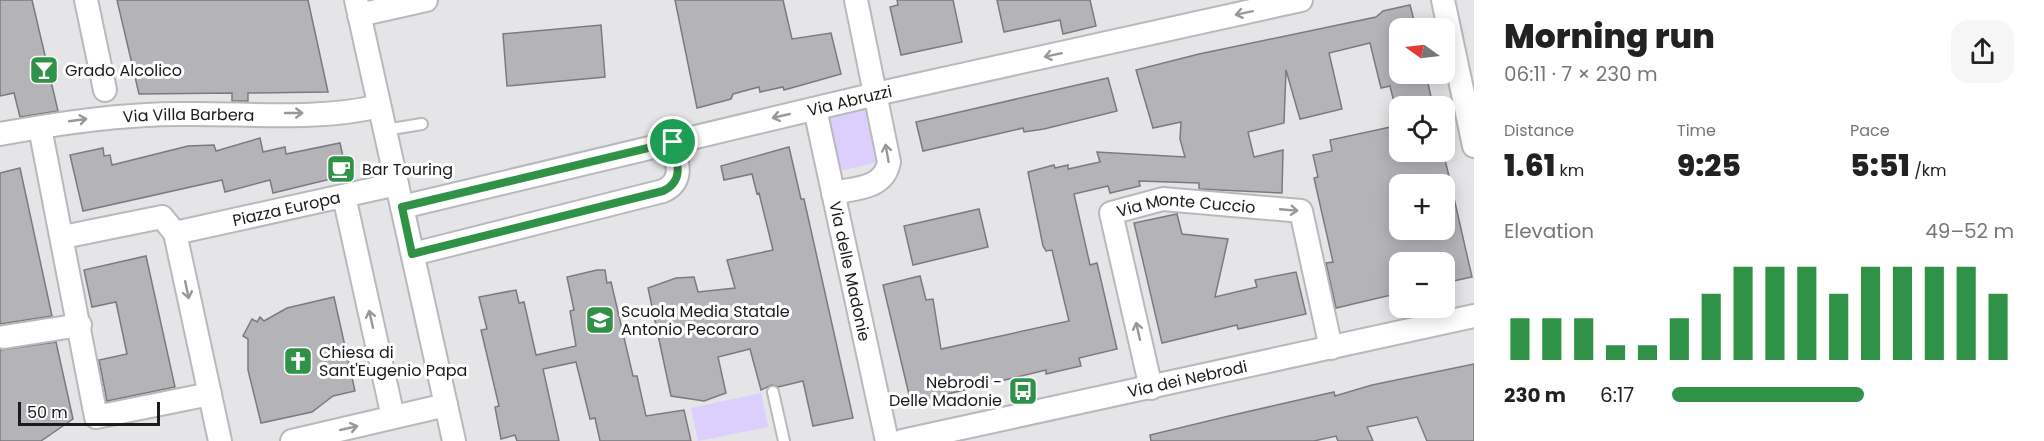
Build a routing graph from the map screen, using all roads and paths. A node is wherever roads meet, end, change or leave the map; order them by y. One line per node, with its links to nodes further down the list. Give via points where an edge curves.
1 (86, 0): 7 (street)
2 (426, 0): 6 (street)
3 (856, 0): 8 (street, Via delle Madonie)
4 (1301, 0): 8 (street, Via Abruzzi, one-way to 8)
5 (1443, 0): 16 (street)
6 (358, 8): 9 (street)
7 (105, 90)
8 (876, 94): 10 (street, Via Abruzzi); 18 (street, Via delle Madonie, one-way to 8, via 876,183 888,172)
9 (380, 106): 12 (street); 13 (street, Via Villa Barbera, one-way to 9, via 108,117 346,113)
10 (815, 109): 15 (street, Via Abruzzi, one-way to 15); 18 (street)
11 (422, 124): 12 (lane)
12 (385, 130): 17 (street)
13 (0, 134)
14 (42, 138): 22 (street)
15 (673, 142): 20 (street, Via Abruzzi); 23 (street, via 678,179 663,191)
16 (1474, 146)
17 (397, 184): 19 (street, Piazza Europa); 20 (street)
18 (833, 193): 37 (street, Via delle Madonie)
19 (344, 196): 21 (street, Piazza Europa); 32 (street, one-way to 19)
20 (402, 207): 23 (street)
21 (175, 233): 22 (street, via 162,217); 30 (street, one-way to 30)
22 (63, 237): 25 (street)
23 (412, 254): 31 (street)
24 (1474, 316): 27 (street, Via dei Nebrodi)
25 (80, 325): 26 (street); 30 (street, via 96,417)
26 (4, 337)
27 (1331, 348): 28 (street, Via dei Nebrodi); 28 (street, Via Monte Cuccio, one-way to 27, via 1112,213 1163,200 1301,211)
28 (1151, 388): 38 (street, Via dei Nebrodi)
29 (773, 392): 36 (lane)
30 (210, 394): 33 (street)
31 (446, 405): 32 (street); 35 (street)
32 (393, 417): 34 (street, one-way to 32)
33 (220, 441)
34 (292, 441)
35 (454, 441)
36 (784, 441)
37 (887, 441)
38 (902, 441)

